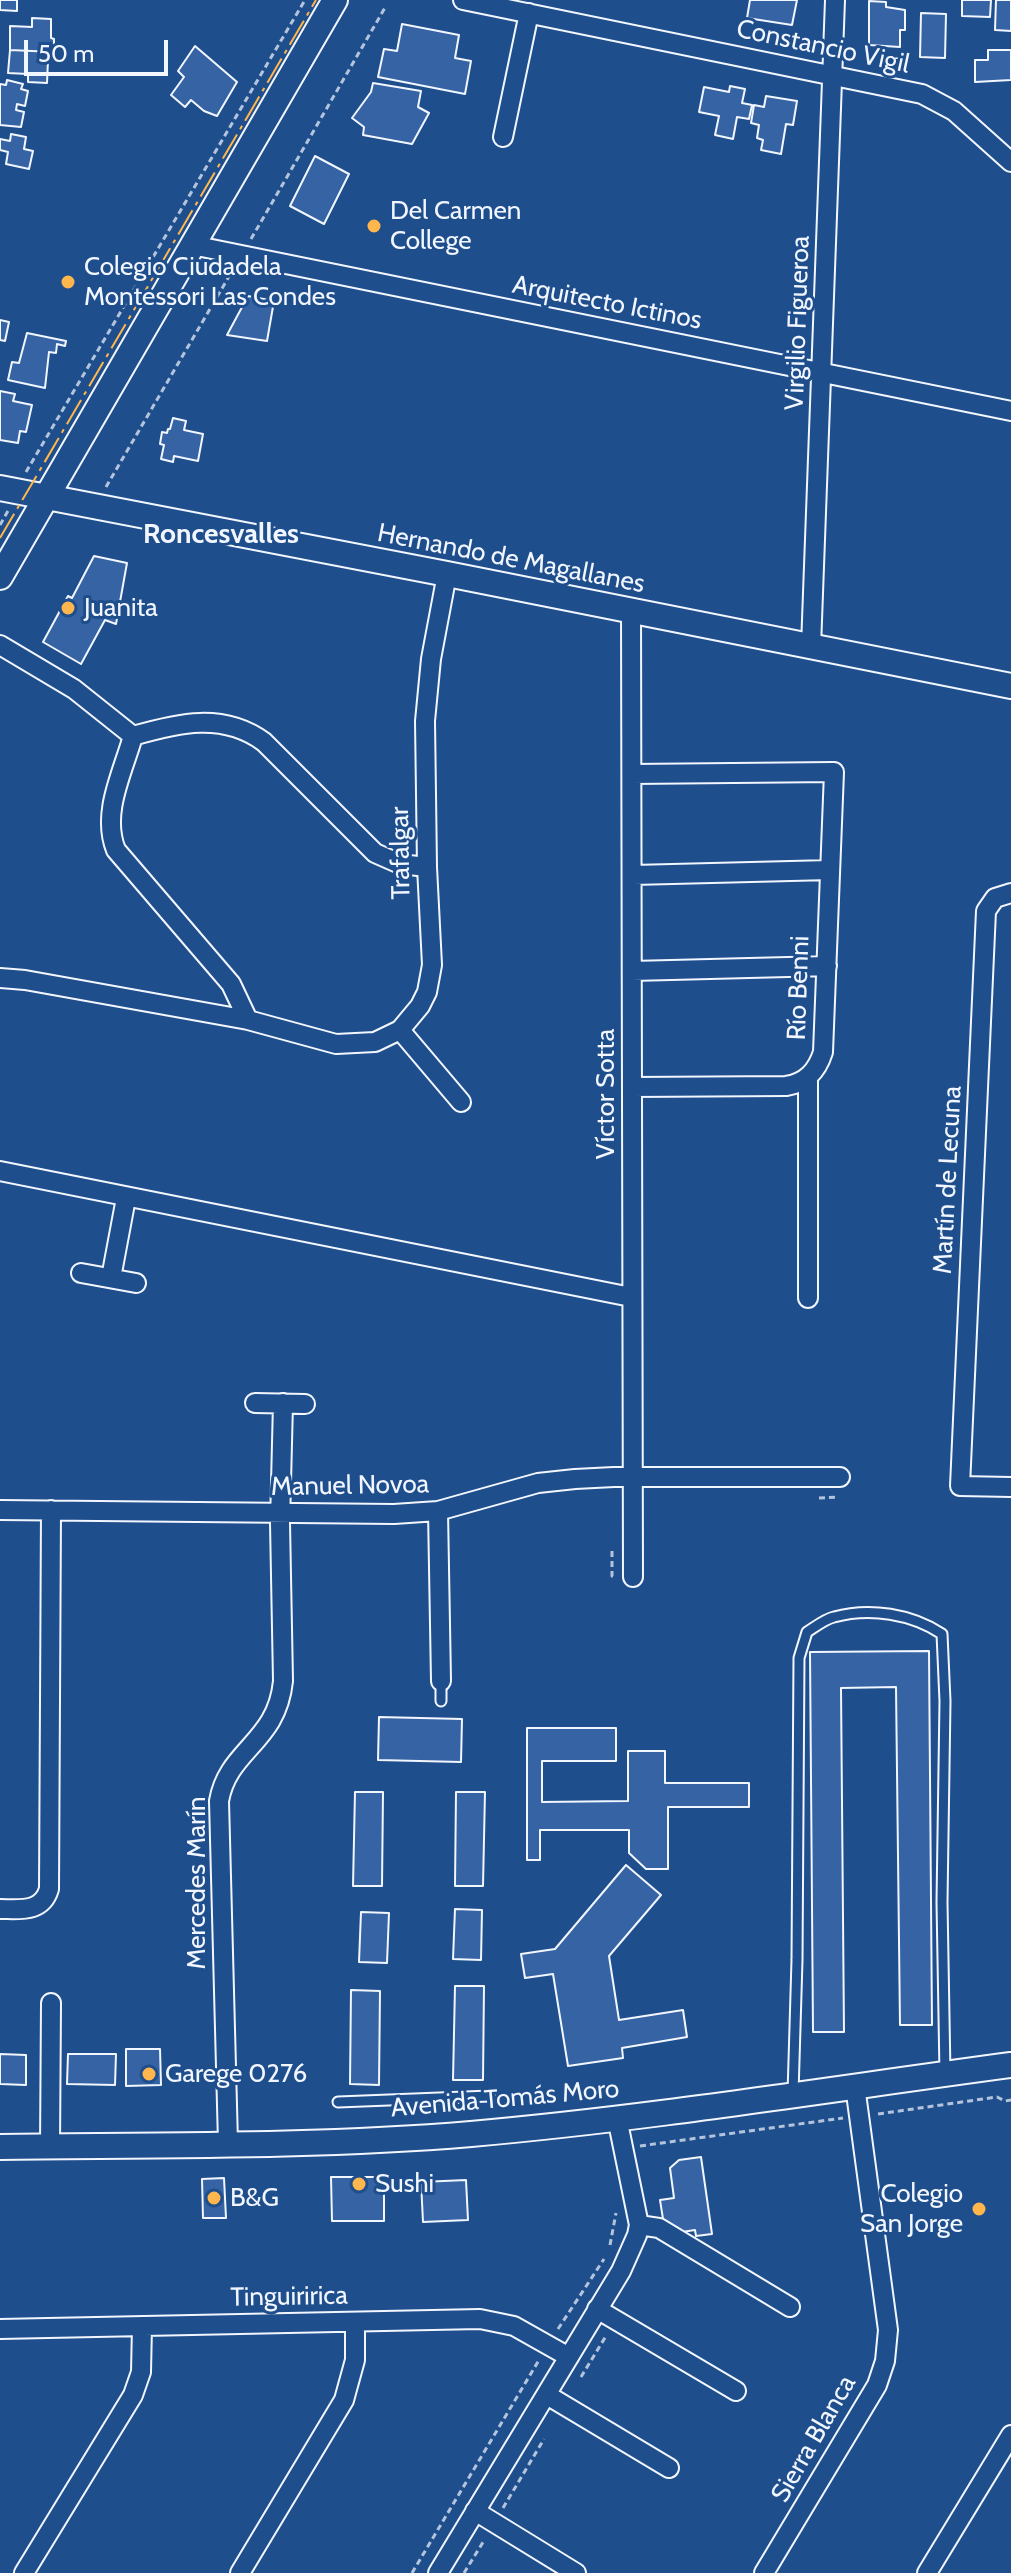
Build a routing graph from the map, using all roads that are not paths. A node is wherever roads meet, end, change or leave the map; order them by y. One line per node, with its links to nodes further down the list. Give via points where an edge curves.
1 (335, 0): 8 (main road)
2 (463, 0): 4 (street, Constancio Vigil)
3 (835, 0): 5 (street, Virgilio Figueroa)
4 (529, 13): 5 (street, Constancio Vigil); 6 (street)
5 (832, 75): 7 (street, Constancio Vigil, via 904,89 939,102); 9 (street, Virgilio Figueroa)
6 (503, 137)
7 (1011, 162)
8 (192, 245): 9 (street, Arquitecto Ictinos); 12 (main road)
9 (822, 373): 10 (street, Arquitecto Ictinos); 17 (street, Virgilio Figueroa)
10 (1011, 411)
11 (7, 490): 12 (main road, Hernando de Magallanes)
12 (46, 498): 13 (main road, Hernando de Magallanes); 14 (main road)
13 (447, 574): 15 (main road, Hernando de Magallanes); 21 (street, Trafalgar, via 425,721)
14 (0, 577)
15 (631, 611): 17 (main road, Hernando de Magallanes); 20 (street, Víctor Sotta)
16 (0, 645): 19 (street, via 74,689)
17 (811, 647): 18 (main road, Hernando de Magallanes)
18 (1011, 686)
19 (133, 736): 21 (street, via 205,722 247,730 375,853 400,864); 28 (street, via 112,805 110,836 116,850 231,984)
20 (632, 774): 22 (street, Río Benni, via 834,772); 23 (street, Víctor Sotta)
21 (427, 867): 29 (street, Trafalgar, via 430,978 420,1006)
22 (830, 870): 23 (street); 25 (street, Río Benni)
23 (633, 875): 26 (street, Víctor Sotta)
24 (1011, 893): 45 (street, Martín de Lecuna, via 995,898 986,911 960,1486)
25 (827, 966): 26 (street); 30 (street, Río Benni, via 823,1052)
26 (632, 971): 31 (street, Víctor Sotta)
27 (0, 978): 28 (street)
28 (248, 1020): 29 (street, via 336,1044 375,1042)
29 (400, 1030): 32 (street)
30 (808, 1078): 31 (street, via 786,1086); 39 (street, Río Benni)
31 (632, 1087): 38 (street, Víctor Sotta)
32 (461, 1102)
33 (0, 1171): 34 (street)
34 (126, 1198): 36 (street); 38 (street)
35 (81, 1273): 36 (street)
36 (111, 1278): 37 (street)
37 (136, 1283)
38 (631, 1297): 44 (street, Víctor Sotta)
39 (808, 1298)
40 (255, 1403): 41 (street)
41 (283, 1403): 42 (street); 49 (street, Mercedes Marín)
42 (305, 1404)
43 (840, 1477): 44 (street, Manuel Novoa)
44 (633, 1478): 48 (street, Manuel Novoa, via 538,1483); 50 (street, Víctor Sotta)
45 (1011, 1487)
46 (0, 1510): 47 (street, Manuel Novoa)
47 (51, 1510): 49 (street, Manuel Novoa); 53 (street, via 49,1889 33,1908)
48 (438, 1511): 49 (street, Manuel Novoa); 51 (street)
49 (281, 1513): 62 (street, Mercedes Marín, via 281,1701 274,1720 228,1772 219,1801)
50 (633, 1577)
51 (441, 1681): 52 (lane)
52 (441, 1701)
53 (0, 1909)
54 (51, 2003): 63 (street)
55 (1011, 2065): 56 (main road, Avenida Tomás Moro)
56 (945, 2074): 57 (main road, Avenida Tomás Moro); 58 (lane, via 942,1634 925,1622 894,1614 852,1614 832,1617 807,1632 799,1658)
57 (855, 2086): 58 (main road, Avenida Tomás Moro); 81 (street, Sierra Blanca, via 888,2330 885,2361 877,2385)
58 (793, 2094): 61 (main road, Avenida Tomás Moro)
59 (490, 2096): 60 (lane)
60 (338, 2102)
61 (617, 2118): 62 (main road, Avenida Tomás Moro, via 470,2134); 65 (street)
62 (228, 2143): 63 (main road, Avenida Tomás Moro)
63 (50, 2146): 64 (main road, Avenida Tomás Moro)
64 (0, 2147)
65 (639, 2225): 66 (street, via 659,2228); 67 (street, via 621,2271)
66 (790, 2307)
67 (597, 2309): 71 (street); 72 (street)
68 (355, 2322): 69 (street, Tinguiririca); 71 (street, Tinguiririca, via 492,2320 514,2326); 78 (street, via 355,2360 344,2400)
69 (142, 2326): 70 (street, Tinguiririca); 77 (street, via 141,2372 133,2395)
70 (0, 2329)
71 (569, 2357): 73 (street)
72 (736, 2391)
73 (547, 2395): 75 (street); 76 (street)
74 (1011, 2435): 82 (street)
75 (669, 2468)
76 (475, 2511): 79 (street); 80 (street)
77 (24, 2573)
78 (240, 2573)
79 (438, 2573)
80 (576, 2573)
81 (764, 2573)
82 (927, 2573)

